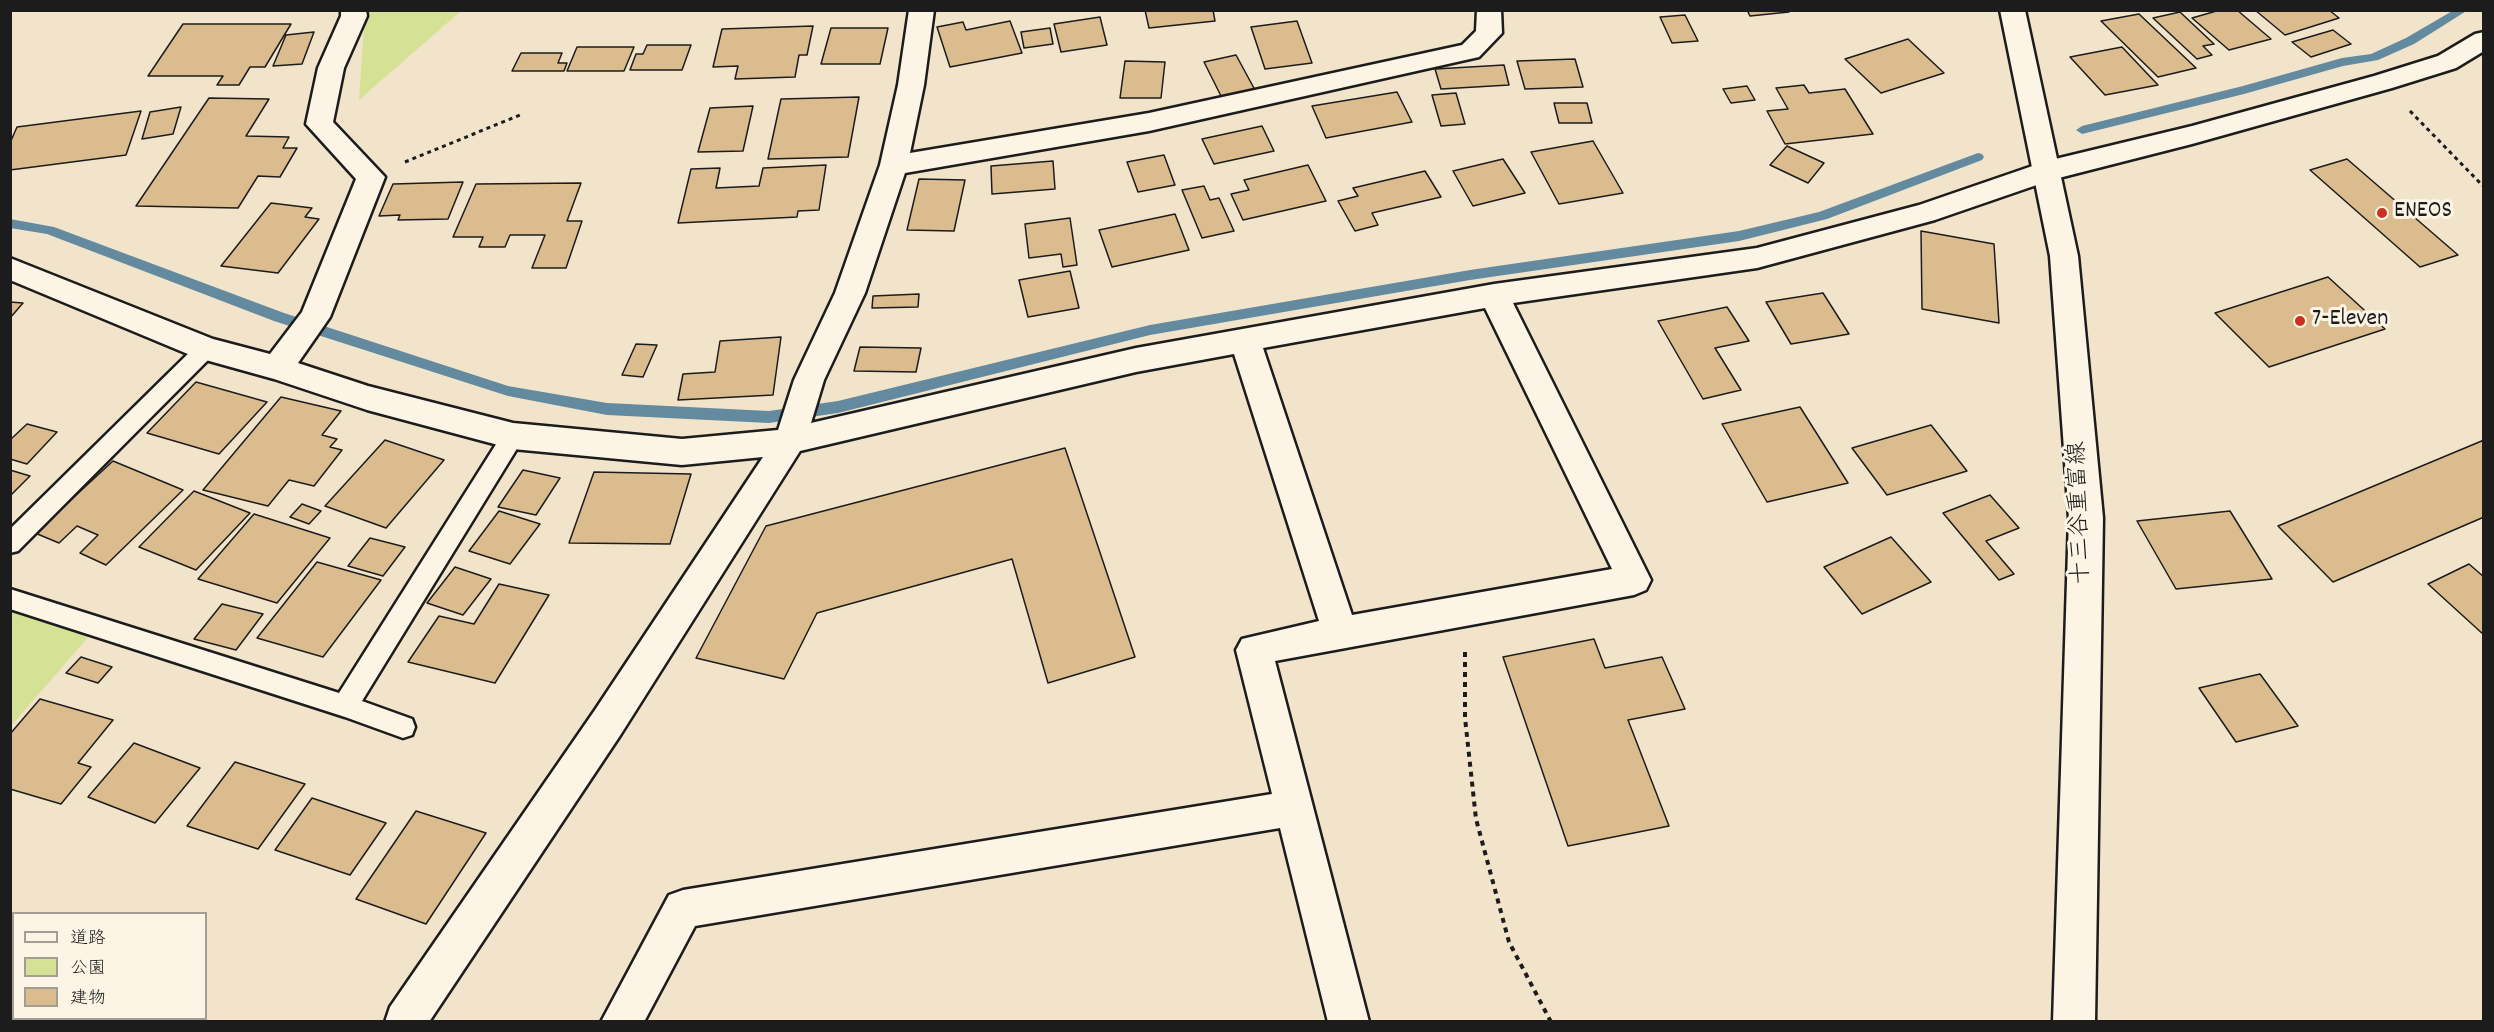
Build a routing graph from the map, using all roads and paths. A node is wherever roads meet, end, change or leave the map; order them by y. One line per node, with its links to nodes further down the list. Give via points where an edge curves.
1 (353, 10): 10 (street, via 354,16 331,68 319,124)
2 (922, 10): 8 (street)
3 (1489, 10): 8 (street, via 1489,33 1470,51 1149,122)
4 (2012, 10): 9 (street, 十三谷重富線)
5 (2484, 40): 6 (street, via 2447,62)
6 (2383, 82): 9 (street); 11 (path)
7 (519, 115): 10 (path)
8 (894, 165): 18 (street, via 850,292 809,380)
9 (2047, 171): 13 (street, via 1925,213 1757,258); 30 (street, 十三谷重富線, via 2064,256 2086,518)
10 (371, 177): 16 (street, via 315,317)
11 (2484, 187)
12 (10, 268): 15 (street)
13 (1494, 295): 14 (street); 21 (street, via 1634,580)
14 (1245, 340): 18 (street, via 1136,360); 22 (street)
15 (206, 349): 16 (street); 19 (lane)
16 (283, 359): 17 (street, via 367,398)
17 (513, 436): 18 (street, via 682,452); 23 (lane)
18 (790, 441): 26 (street, via 608,722)
19 (10, 544)
20 (10, 599): 23 (lane)
21 (1465, 610): 22 (street); 29 (path, via 1465,718 1476,819 1509,942)
22 (1340, 632): 25 (street, via 1254,650)
23 (345, 706): 24 (lane)
24 (403, 727)
25 (1293, 808): 27 (street, via 683,909); 28 (street)
26 (405, 1022)
27 (621, 1022)
28 (1349, 1022)
29 (1551, 1022)
30 (2074, 1022)

